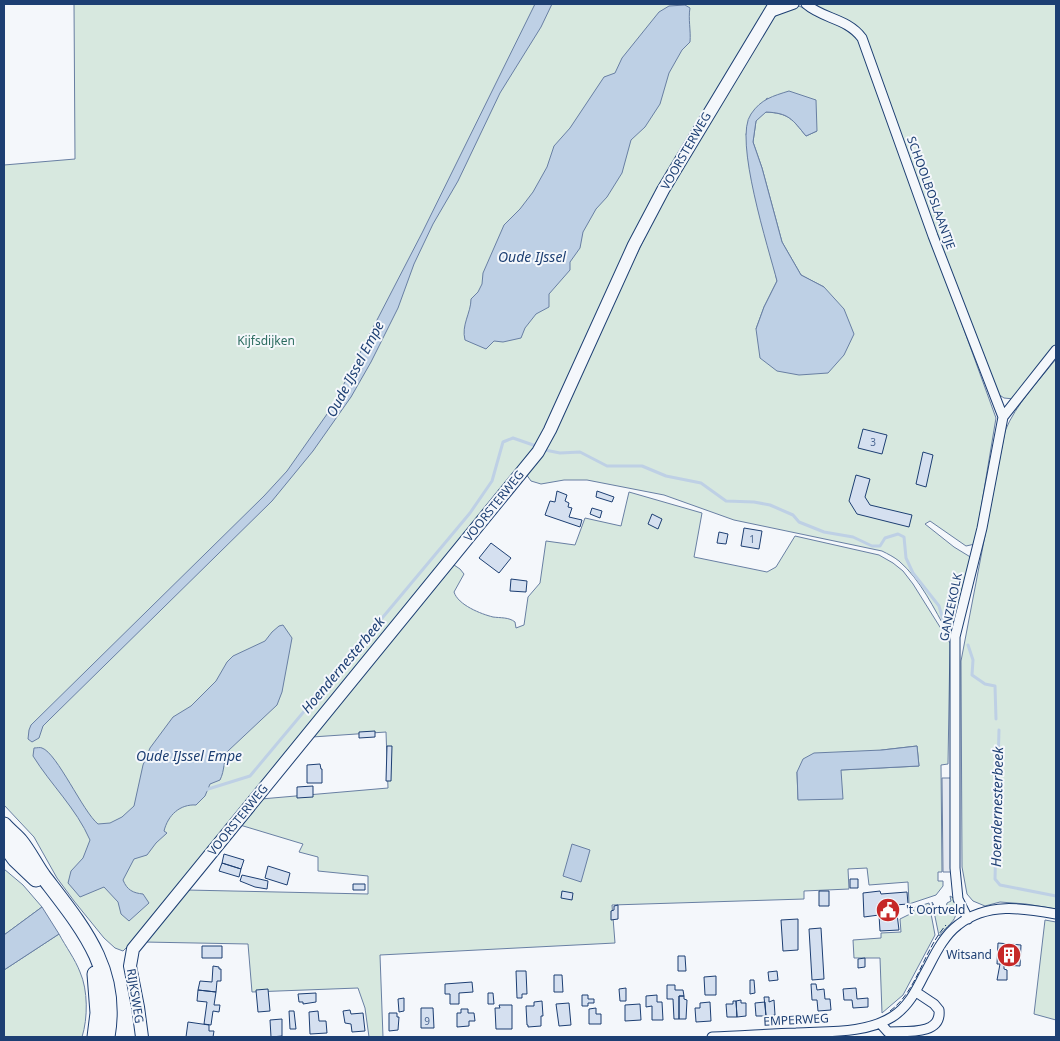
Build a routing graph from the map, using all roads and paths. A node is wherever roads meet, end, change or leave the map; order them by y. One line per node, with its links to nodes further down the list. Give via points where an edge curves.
1 (794, 4): 3 (street)
2 (806, 4): 5 (street, SCHOOLBOSLAANTJE, via 852,27 862,38)
3 (772, 9): 11 (street, VOORSTERWEG, via 663,190 538,452)
4 (1056, 350): 5 (street, GANZEKOLK)
5 (1003, 417): 10 (street, GANZEKOLK, via 982,528 955,638 955,868 958,899)
6 (4, 825): 8 (main road, via 20,841)
7 (4, 844): 8 (main road)
8 (65, 909): 14 (main road, via 82,939 94,971 98,1012); 15 (main road, via 92,943 100,961 110,1008)
9 (1056, 914): 10 (street, EMPERWEG, via 1004,908)
10 (968, 919): 12 (street, EMPERWEG, via 956,926 940,947)
11 (131, 955): 16 (street, RIJKSWEG)
12 (916, 992): 13 (street, EMPERWEG, via 902,1010); 13 (street, via 939,1010 938,1019 931,1028 888,1032)
13 (880, 1023): 17 (street, EMPERWEG, via 864,1028)
14 (95, 1037)
15 (107, 1037)
16 (142, 1037)
17 (712, 1037)

